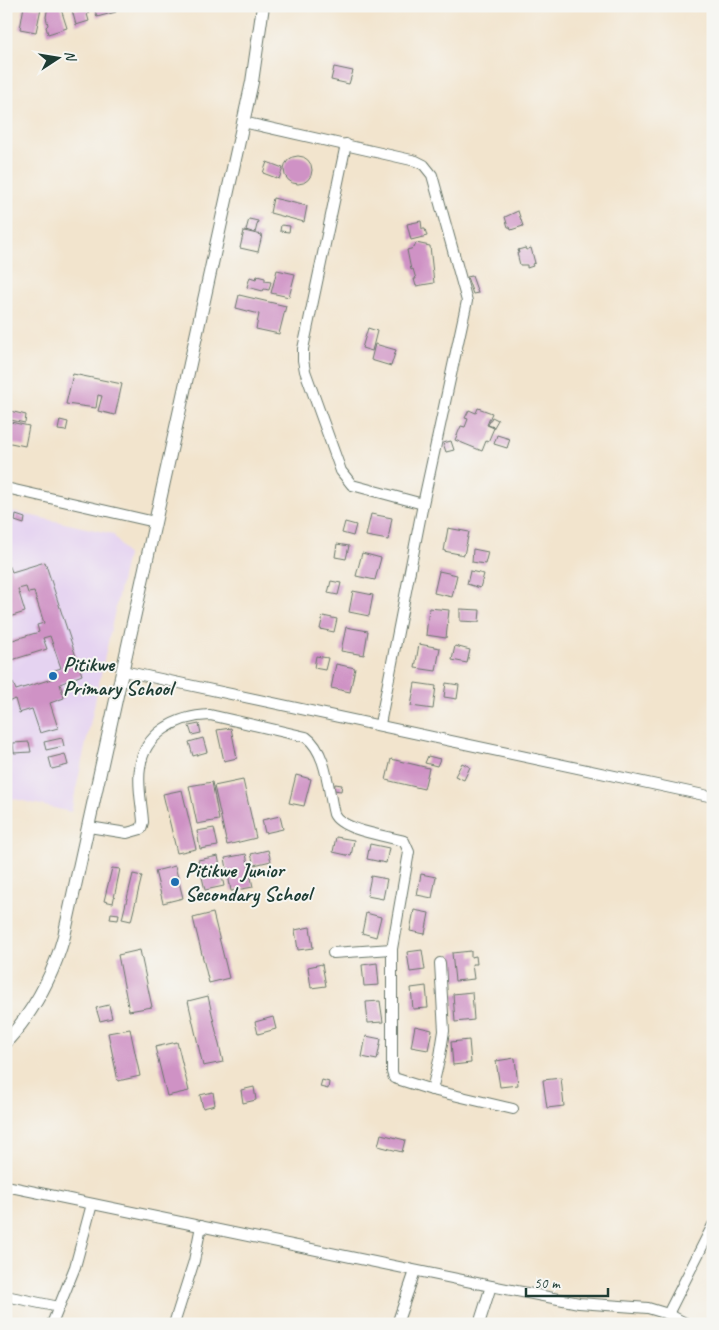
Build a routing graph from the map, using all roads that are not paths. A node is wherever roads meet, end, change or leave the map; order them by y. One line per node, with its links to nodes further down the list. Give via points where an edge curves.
1 (263, 6): 2 (street)
2 (243, 122): 3 (street); 6 (street)
3 (346, 144): 5 (street, via 303,349 305,371 340,471 346,479 352,484); 5 (street, via 416,161 432,175 467,301)
4 (6, 488): 6 (street)
5 (423, 504): 8 (street)
6 (155, 522): 7 (street)
7 (123, 671): 8 (street); 10 (street)
8 (380, 724): 9 (street)
9 (713, 797)
10 (89, 827): 11 (street, via 127,833 140,829 143,822 140,767 145,749 157,733 183,719 210,715 306,737 320,755 337,820 404,841 408,848 409,858); 14 (street, via 59,955 36,1004)
11 (392, 948): 12 (street); 15 (street, via 392,1072 396,1080)
12 (333, 953)
13 (440, 963): 15 (street, via 444,1031)
14 (6, 1042)
15 (432, 1090): 16 (street)
16 (513, 1109)
17 (6, 1186): 18 (street)
18 (92, 1204): 20 (street); 24 (street, via 75,1267)
19 (713, 1225): 25 (street)
20 (201, 1226): 21 (street); 27 (street, via 194,1261)
21 (415, 1272): 22 (street); 28 (street)
22 (491, 1286): 25 (street, via 579,1303 648,1308); 29 (street)
23 (6, 1296): 24 (street)
24 (59, 1307): 26 (street)
25 (668, 1314): 30 (street)
26 (52, 1324)
27 (174, 1324)
28 (397, 1324)
29 (478, 1324)
30 (687, 1324)

